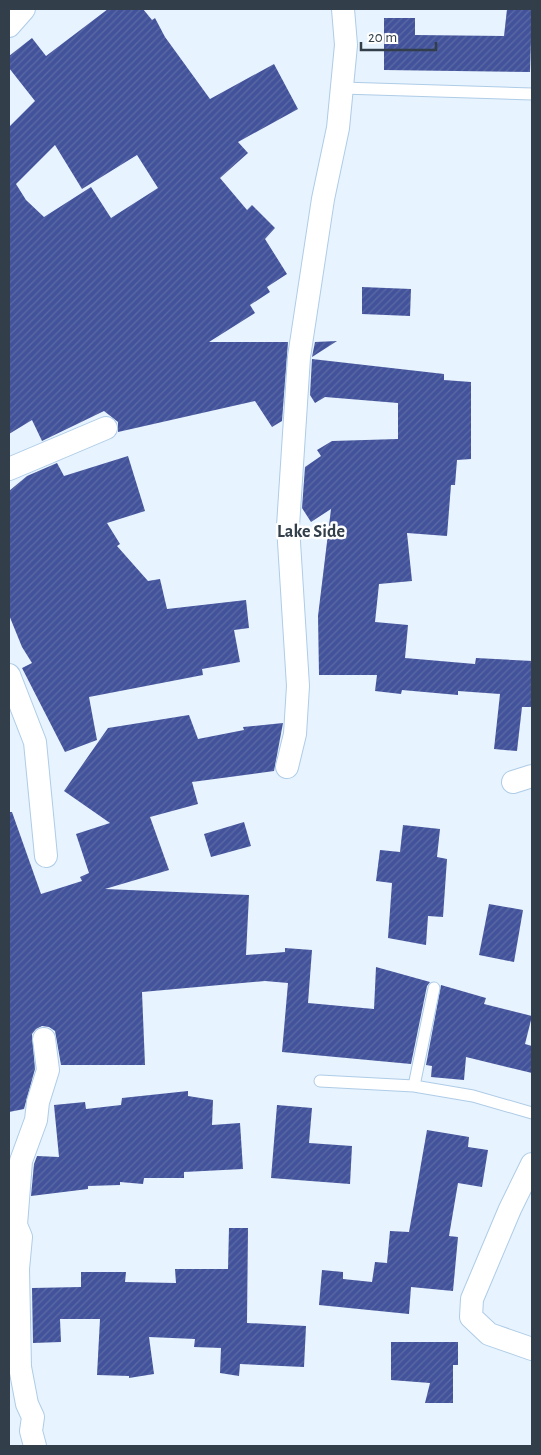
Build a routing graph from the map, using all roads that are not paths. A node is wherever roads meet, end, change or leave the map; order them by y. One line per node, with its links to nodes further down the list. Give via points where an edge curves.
1 (24, 9): 3 (street)
2 (343, 9): 4 (street, via 346,45)
3 (9, 26)
4 (342, 88): 5 (lane); 9 (street, via 299,357 288,526 298,686 295,734)
5 (532, 94)
6 (106, 428): 7 (street)
7 (9, 469)
8 (9, 675): 10 (street, via 35,742)
9 (286, 767)
10 (46, 856)
11 (434, 988): 14 (lane)
12 (44, 1039): 17 (street, via 48,1070 36,1120 21,1161 16,1225 21,1237)
13 (320, 1080): 14 (lane)
14 (414, 1086): 15 (lane, via 473,1096)
15 (532, 1113)
16 (532, 1164): 18 (street, via 472,1299 471,1317 489,1334)
17 (13, 1267): 19 (street, via 20,1368 33,1417 31,1431)
18 (532, 1349)
19 (35, 1446)

